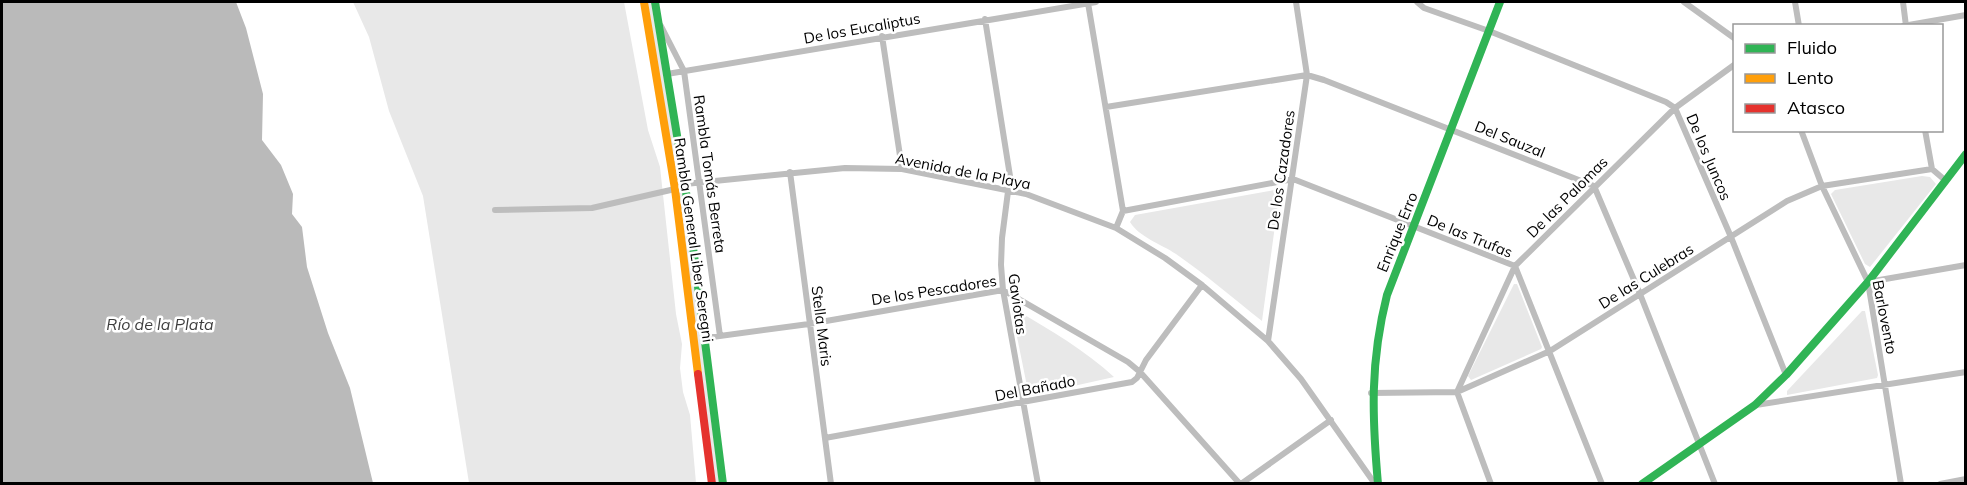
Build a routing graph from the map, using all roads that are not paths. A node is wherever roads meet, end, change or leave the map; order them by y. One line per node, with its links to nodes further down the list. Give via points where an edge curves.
1 (645, 2): 39 (street, Rambla General Liber Seregni)
2 (655, 2): 13 (street, Rambla General Liber Seregni)
3 (1096, 2): 10 (street, De los Eucaliptus)
4 (1296, 2): 23 (street, De los Cazadores)
5 (1417, 2): 17 (street, De los Juncos)
6 (1500, 2): 17 (street, Enrique Erro)
7 (1684, 2): 19 (street)
8 (1795, 2): 14 (street)
9 (1903, 2): 15 (street)
10 (1088, 3): 12 (street, De los Eucaliptus); 24 (street)
11 (1965, 15): 16 (street)
12 (985, 19): 18 (street, De los Eucaliptus); 40 (street, Gaviotas)
13 (658, 20): 21 (street, Rambla Tomás Berreta); 22 (street, Rambla General Liber Seregni)
14 (1799, 24)
15 (1905, 24)
16 (1911, 24)
17 (1489, 32): 25 (street, De los Juncos); 26 (street, Enrique Erro)
18 (882, 36): 21 (street, De los Eucaliptus); 30 (street)
19 (1733, 37)
20 (1733, 66): 25 (street, De las Palomas)
21 (684, 71): 22 (street, De los Eucaliptus); 35 (street, Rambla Tomás Berreta)
22 (667, 74): 36 (street, Rambla General Liber Seregni)
23 (1307, 75): 24 (street, Del Sauzal); 26 (street, Del Sauzal); 33 (street, De los Cazadores)
24 (1106, 107): 42 (street)
25 (1675, 108): 37 (street, De las Palomas); 45 (street, De los Juncos)
26 (1452, 129): 37 (street, Del Sauzal); 43 (street, Enrique Erro)
27 (1802, 132): 38 (street, Barlovento)
28 (1925, 132): 31 (street)
29 (1965, 154): 34 (street)
30 (902, 169): 32 (street, Avenida de la Playa); 40 (street, Avenida de la Playa)
31 (1932, 169): 34 (street); 38 (street, De las Culebras)
32 (790, 172): 35 (street, Avenida de la Playa); 52 (street, Stella Maris)
33 (1293, 179): 42 (street); 43 (street, De las Trufas); 55 (street, De los Cazadores)
34 (1946, 181): 48 (street)
35 (700, 182): 36 (street, Avenida de la Playa); 53 (street, Rambla Tomás Berreta)
36 (685, 184): 54 (street, Rambla General Liber Seregni)
37 (1594, 186): 47 (street, De las Palomas); 51 (street)
38 (1822, 186): 45 (street, De las Culebras, via 1787,201); 48 (street, Barlovento)
39 (675, 189): 41 (street, via 592,208); 69 (street, Rambla General Liber Seregni)
40 (1009, 190): 44 (street, Avenida de la Playa); 50 (street, Gaviotas, via 1002,238)
41 (495, 210)
42 (1123, 211): 44 (street)
43 (1414, 226): 47 (street, De las Trufas); 62 (street, Enrique Erro, via 1377,328)
44 (1116, 228): 49 (street, Avenida de la Playa)
45 (1731, 237): 51 (street, De las Culebras); 59 (street, De los Juncos)
46 (1965, 265): 48 (street)
47 (1515, 266): 56 (street, De las Trufas); 61 (street, De las Palomas)
48 (1868, 282): 59 (street); 60 (street, Barlovento)
49 (1202, 285): 55 (street, Avenida de la Playa); 57 (street)
50 (1003, 290): 52 (street, De los Pescadores); 57 (street, De los Pescadores); 63 (street, Gaviotas)
51 (1640, 294): 56 (street, De las Culebras); 67 (street)
52 (809, 324): 53 (street, De los Pescadores); 66 (street, Stella Maris)
53 (720, 336): 54 (street, De los Pescadores)
54 (705, 338): 70 (street, Rambla General Liber Seregni)
55 (1268, 341): 65 (street, Avenida de la Playa)
56 (1550, 351): 61 (street, De las Culebras); 76 (street, De las Trufas)
57 (1140, 372): 63 (street, Del Bañado, via 1132,381); 73 (street, De los Pescadores)
58 (1965, 372): 60 (street)
59 (1786, 375): 64 (street)
60 (1885, 385): 64 (street); 79 (street, Barlovento)
61 (1457, 392): 62 (street, De las Culebras); 75 (street)
62 (1371, 393): 74 (street, Enrique Erro)
63 (1023, 402): 66 (street, Del Bañado); 72 (street, Gaviotas)
64 (1755, 405): 67 (street)
65 (1331, 420): 73 (street); 74 (street, Avenida de la Playa)
66 (825, 438): 71 (street, Stella Maris)
67 (1699, 446): 77 (street); 78 (street)
68 (1965, 480): 80 (street)
69 (712, 483)
70 (723, 483)
71 (831, 483)
72 (1038, 483)
73 (1241, 483)
74 (1377, 483)
75 (1491, 483)
76 (1602, 483)
77 (1642, 483)
78 (1714, 483)
79 (1901, 483)
80 (1940, 483)

